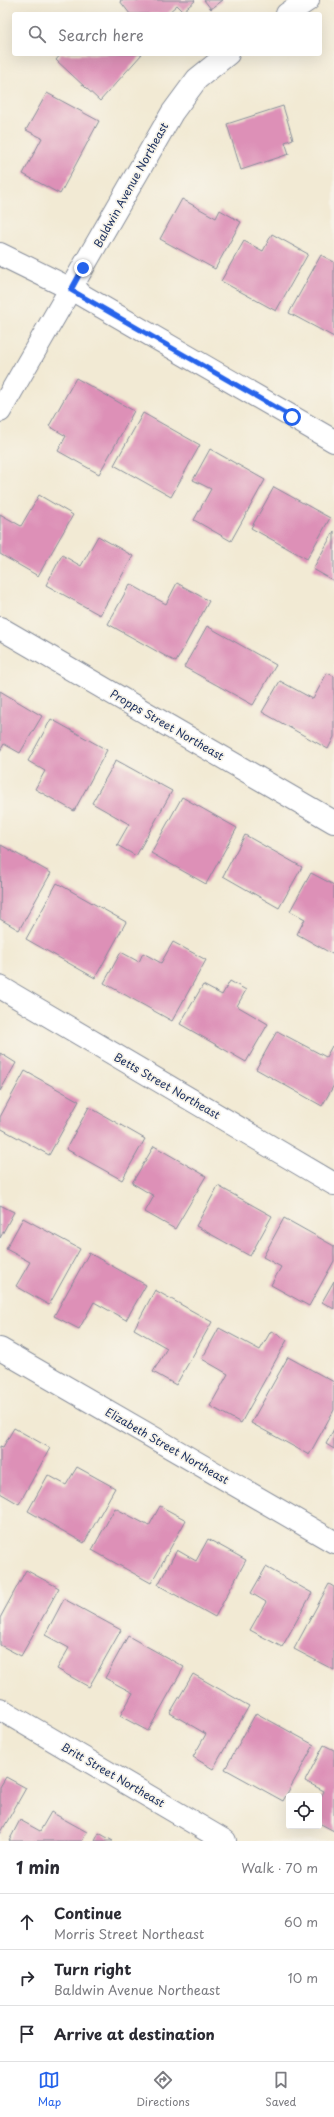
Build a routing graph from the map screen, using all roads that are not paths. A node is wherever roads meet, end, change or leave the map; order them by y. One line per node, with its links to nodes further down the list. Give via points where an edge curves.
1 (308, 0): 2 (street)
2 (290, 12)
3 (226, 56): 5 (street, Baldwin Avenue Northeast, via 197,79 172,113)
4 (0, 254): 5 (street)
5 (71, 290): 6 (street, Baldwin Avenue Northeast); 7 (street)
6 (0, 411)
7 (334, 441)
8 (0, 628): 9 (street, Propps Street Northeast)
9 (334, 822)
10 (0, 987): 11 (street, Betts Street Northeast)
11 (334, 1184)
12 (0, 1349): 13 (street, Elizabeth Street Northeast)
13 (334, 1542)
14 (0, 1710): 15 (street, Britt Street Northeast)
15 (226, 1841)

